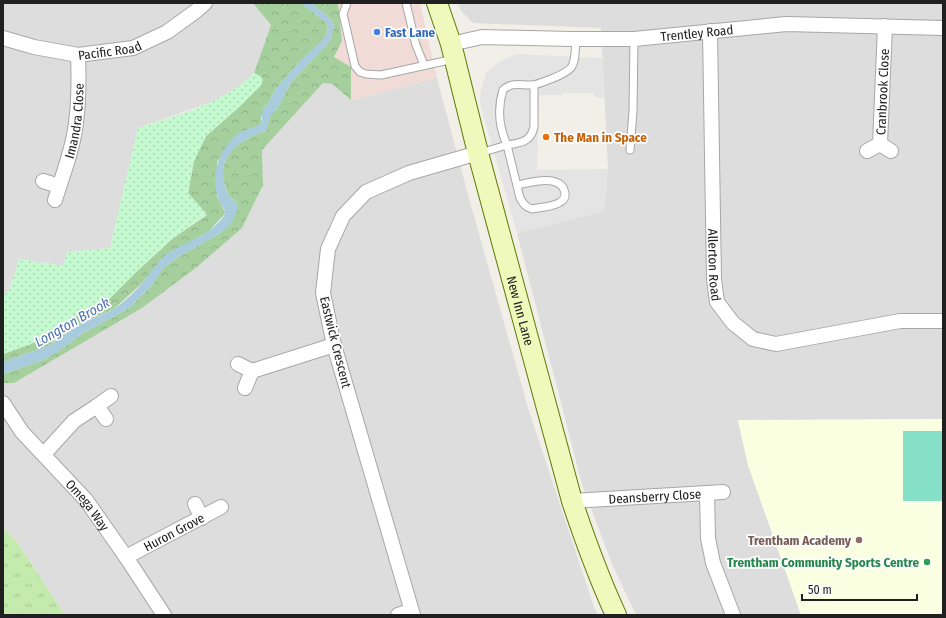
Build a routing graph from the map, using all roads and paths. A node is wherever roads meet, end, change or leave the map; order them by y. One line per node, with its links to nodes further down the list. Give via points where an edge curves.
1 (205, 3): 12 (street, Pacific Road, via 168,32 133,48)
2 (347, 3): 13 (lane, via 343,14 355,66 360,72 381,75)
3 (406, 3): 13 (lane, via 416,45)
4 (437, 3): 11 (street, New Inn Lane)
5 (886, 26): 6 (street, Trentley Road); 7 (street, Trentley Road, via 786,24); 17 (street, Cranbrook Close, via 885,147)
6 (943, 28)
7 (710, 30): 10 (street, Trentley Road); 23 (street, Allerton Road, via 714,279 717,302 733,323 753,339 776,344 900,321)
8 (3, 38): 12 (street, Pacific Road)
9 (576, 39): 10 (street, Trentley Road); 11 (street, Trentley Road, via 482,37); 14 (lane, via 571,69)
10 (634, 39): 16 (lane)
11 (453, 52): 13 (lane); 18 (street, New Inn Lane)
12 (78, 55): 21 (street, Imandra Close, via 79,94 76,123 69,157)
13 (424, 65)
14 (534, 85): 15 (lane, via 533,132 523,143); 15 (lane, via 510,85 503,90 499,113 502,135)
15 (507, 145): 18 (lane); 20 (lane)
16 (630, 150)
17 (867, 151)
18 (478, 153): 24 (street, Eastwick Crescent, via 409,173 366,192 343,216 328,249 323,293); 35 (street, New Inn Lane)
19 (43, 181): 21 (street)
20 (518, 185): 20 (lane, via 524,205 532,209 561,203 566,194 560,184 554,181)
21 (59, 186): 22 (street, Imandra Close)
22 (54, 200)
23 (943, 321)
24 (334, 345): 26 (street); 40 (street, Eastwick Crescent)
25 (238, 364): 26 (street)
26 (252, 371): 27 (street)
27 (245, 388)
28 (111, 396): 30 (street)
29 (3, 403): 32 (street, Omega Way, via 22,432)
30 (97, 406): 31 (street); 32 (street, via 74,420)
31 (106, 419)
32 (44, 454): 39 (street, Omega Way, via 86,500)
33 (723, 492): 34 (street)
34 (707, 493): 35 (street, Deansberry Close); 44 (street, Deansberry Close, via 708,538 713,562)
35 (572, 501): 43 (street, New Inn Lane, via 601,583)
36 (196, 504): 38 (street)
37 (221, 508): 38 (street, Huron Grove)
38 (202, 518): 39 (street, Huron Grove)
39 (126, 557): 41 (street, Omega Way)
40 (412, 613): 42 (street)
41 (164, 615)
42 (398, 615)
43 (616, 615)
44 (733, 615)

